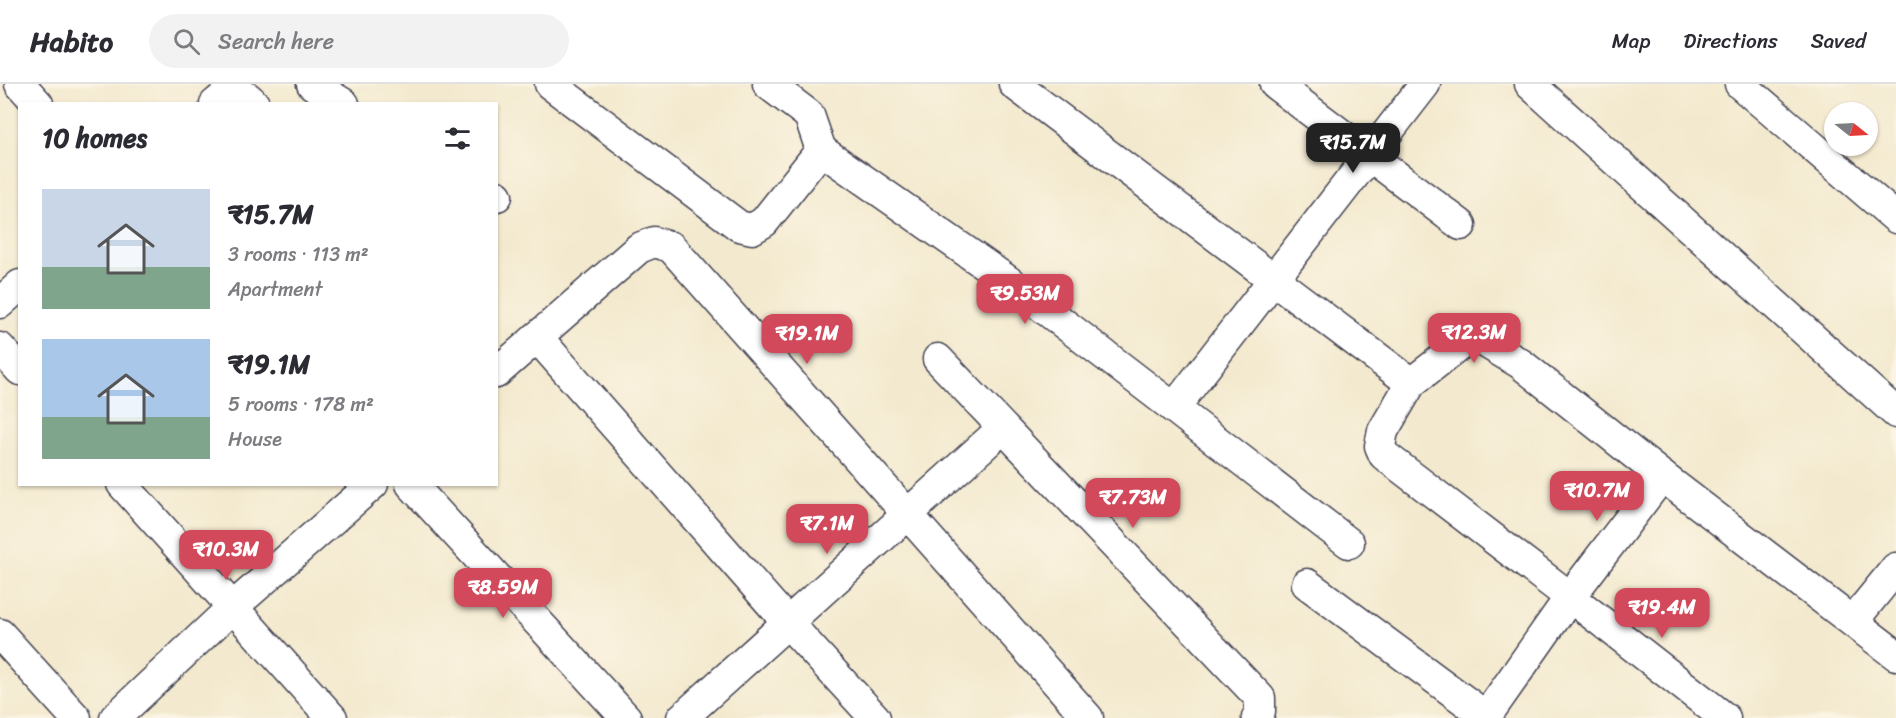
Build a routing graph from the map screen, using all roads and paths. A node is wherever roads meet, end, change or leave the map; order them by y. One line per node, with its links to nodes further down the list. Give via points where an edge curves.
1 (20, 84): 10 (street)
2 (312, 84): 13 (street)
3 (550, 84): 14 (street, via 739,226 752,229 764,222)
4 (768, 84): 14 (street, via 809,115)
5 (1014, 84): 18 (street)
6 (1275, 84): 15 (street)
7 (1425, 84): 15 (street)
8 (1530, 84): 28 (street)
9 (1740, 84): 16 (street)
10 (36, 102)
11 (217, 102): 12 (street, via 226,94 236,93)
12 (253, 102)
13 (341, 102)
14 (821, 150): 27 (street, via 1007,280)
15 (1369, 156): 17 (street); 18 (street)
16 (1896, 218)
17 (1461, 225)
18 (1275, 279): 26 (street); 27 (street)
19 (18, 287): 20 (street)
20 (0, 303)
21 (537, 337): 25 (street); 34 (street, via 639,248 654,242 672,247); 41 (street)
22 (0, 348): 24 (street)
23 (938, 359): 29 (street)
24 (18, 368)
25 (498, 371)
26 (1412, 383): 30 (street, via 1473,334 1521,364); 38 (street, via 1383,431 1380,446 1384,455)
27 (1174, 408): 35 (street)
28 (1896, 413)
29 (1004, 428): 34 (street); 51 (street, via 1260,698)
30 (1662, 476): 38 (street); 40 (street)
31 (124, 486): 39 (street)
32 (371, 486): 39 (street)
33 (413, 486): 47 (street)
34 (907, 514): 41 (street); 50 (street)
35 (1349, 543)
36 (1896, 568): 40 (street)
37 (1307, 584): 52 (street)
38 (1570, 597): 52 (street); 53 (street)
39 (232, 608): 45 (street); 46 (street)
40 (1853, 621): 43 (street)
41 (788, 623): 48 (street); 49 (street)
42 (0, 634): 44 (street)
43 (1896, 655)
44 (76, 718)
45 (115, 718)
46 (332, 718)
47 (627, 718)
48 (682, 718)
49 (875, 718)
50 (1088, 718)
51 (1257, 718)
52 (1486, 718)
53 (1725, 718)

